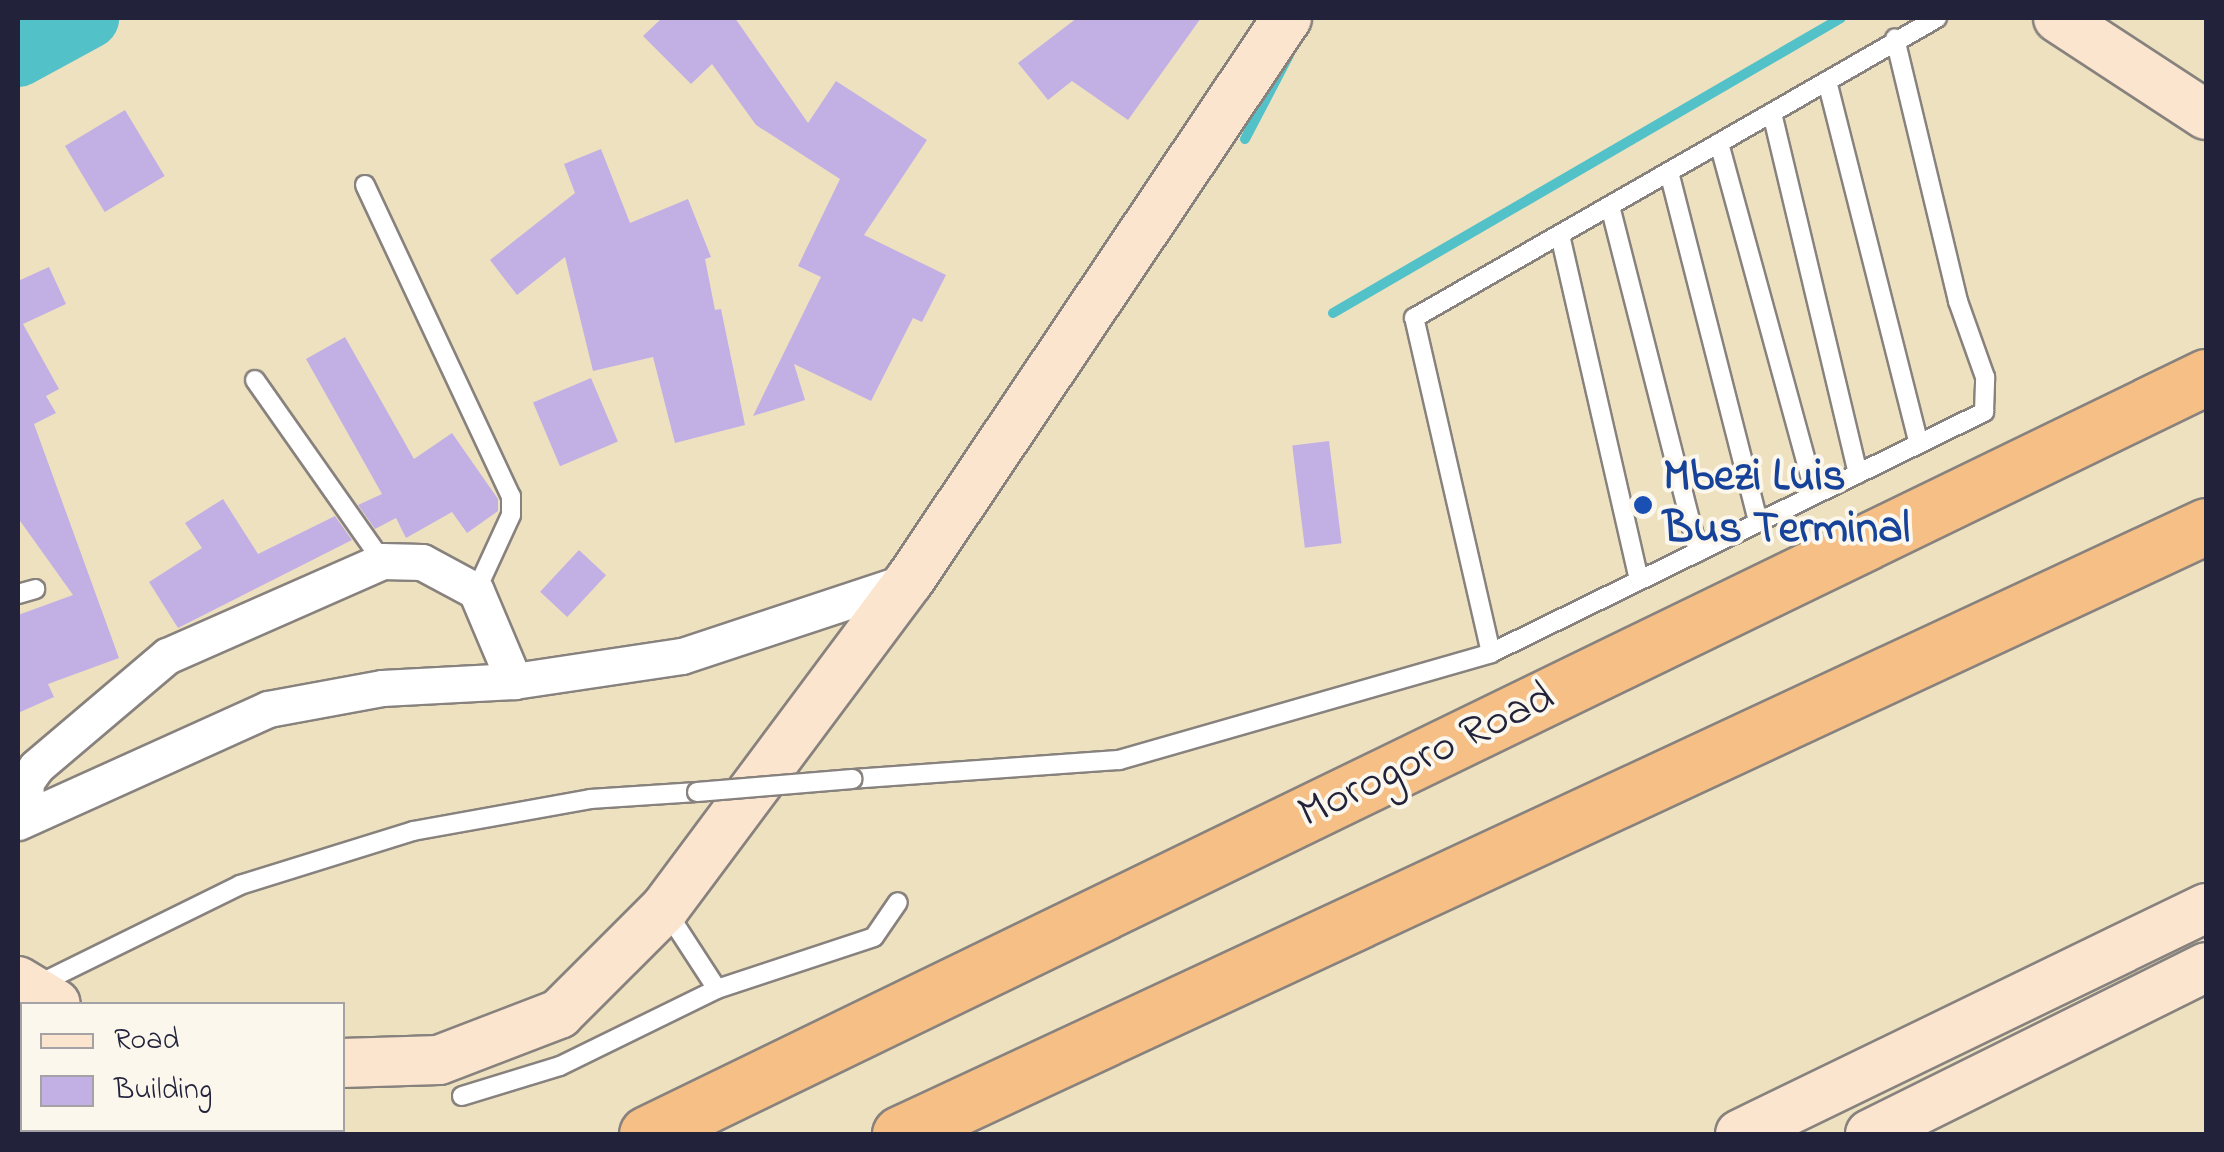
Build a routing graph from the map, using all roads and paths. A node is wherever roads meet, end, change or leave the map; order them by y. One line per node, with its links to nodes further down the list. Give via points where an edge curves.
1 (1286, 18): 23 (street)
2 (1937, 18): 4 (lane)
3 (2058, 18): 6 (street)
4 (1895, 38): 5 (lane); 15 (lane, via 1958,302 1986,377 1984,412)
5 (1826, 81): 7 (lane); 15 (lane)
6 (2205, 110)
7 (1772, 113): 8 (lane); 16 (lane)
8 (1720, 143): 9 (lane); 17 (lane)
9 (1670, 172): 11 (lane); 18 (lane)
10 (365, 184): 24 (lane, via 511,496 511,515)
11 (1610, 206): 12 (lane); 20 (lane)
12 (1560, 235): 22 (lane); 25 (lane, via 1414,318)
13 (2206, 377): 36 (highway, Morogoro Road)
14 (255, 380): 21 (lane)
15 (1919, 444): 16 (lane)
16 (1858, 474): 17 (lane)
17 (1815, 494): 18 (lane)
18 (1758, 522): 20 (lane)
19 (2206, 526): 37 (highway)
20 (1698, 552): 22 (lane)
21 (382, 561): 24 (street, via 422,562); 27 (street, via 167,656 61,739)
22 (1639, 580): 25 (lane)
23 (908, 581): 26 (street, via 728,645); 29 (street)
24 (476, 591): 26 (street)
25 (1491, 653): 32 (lane, bridge, via 1119,760 590,799 413,832 240,886)
26 (514, 681): 27 (street, via 382,688 268,709)
27 (22, 800)
28 (898, 902): 33 (lane, via 874,937)
29 (664, 908): 33 (lane); 34 (street, via 558,1014 438,1060)
30 (2206, 908): 38 (street)
31 (2206, 967): 39 (street, via 1928,1114)
32 (36, 990)
33 (717, 990): 35 (lane, via 560,1066)
34 (345, 1063)
35 (462, 1096)
36 (647, 1134)
37 (900, 1134)
38 (1740, 1134)
39 (1870, 1134)

